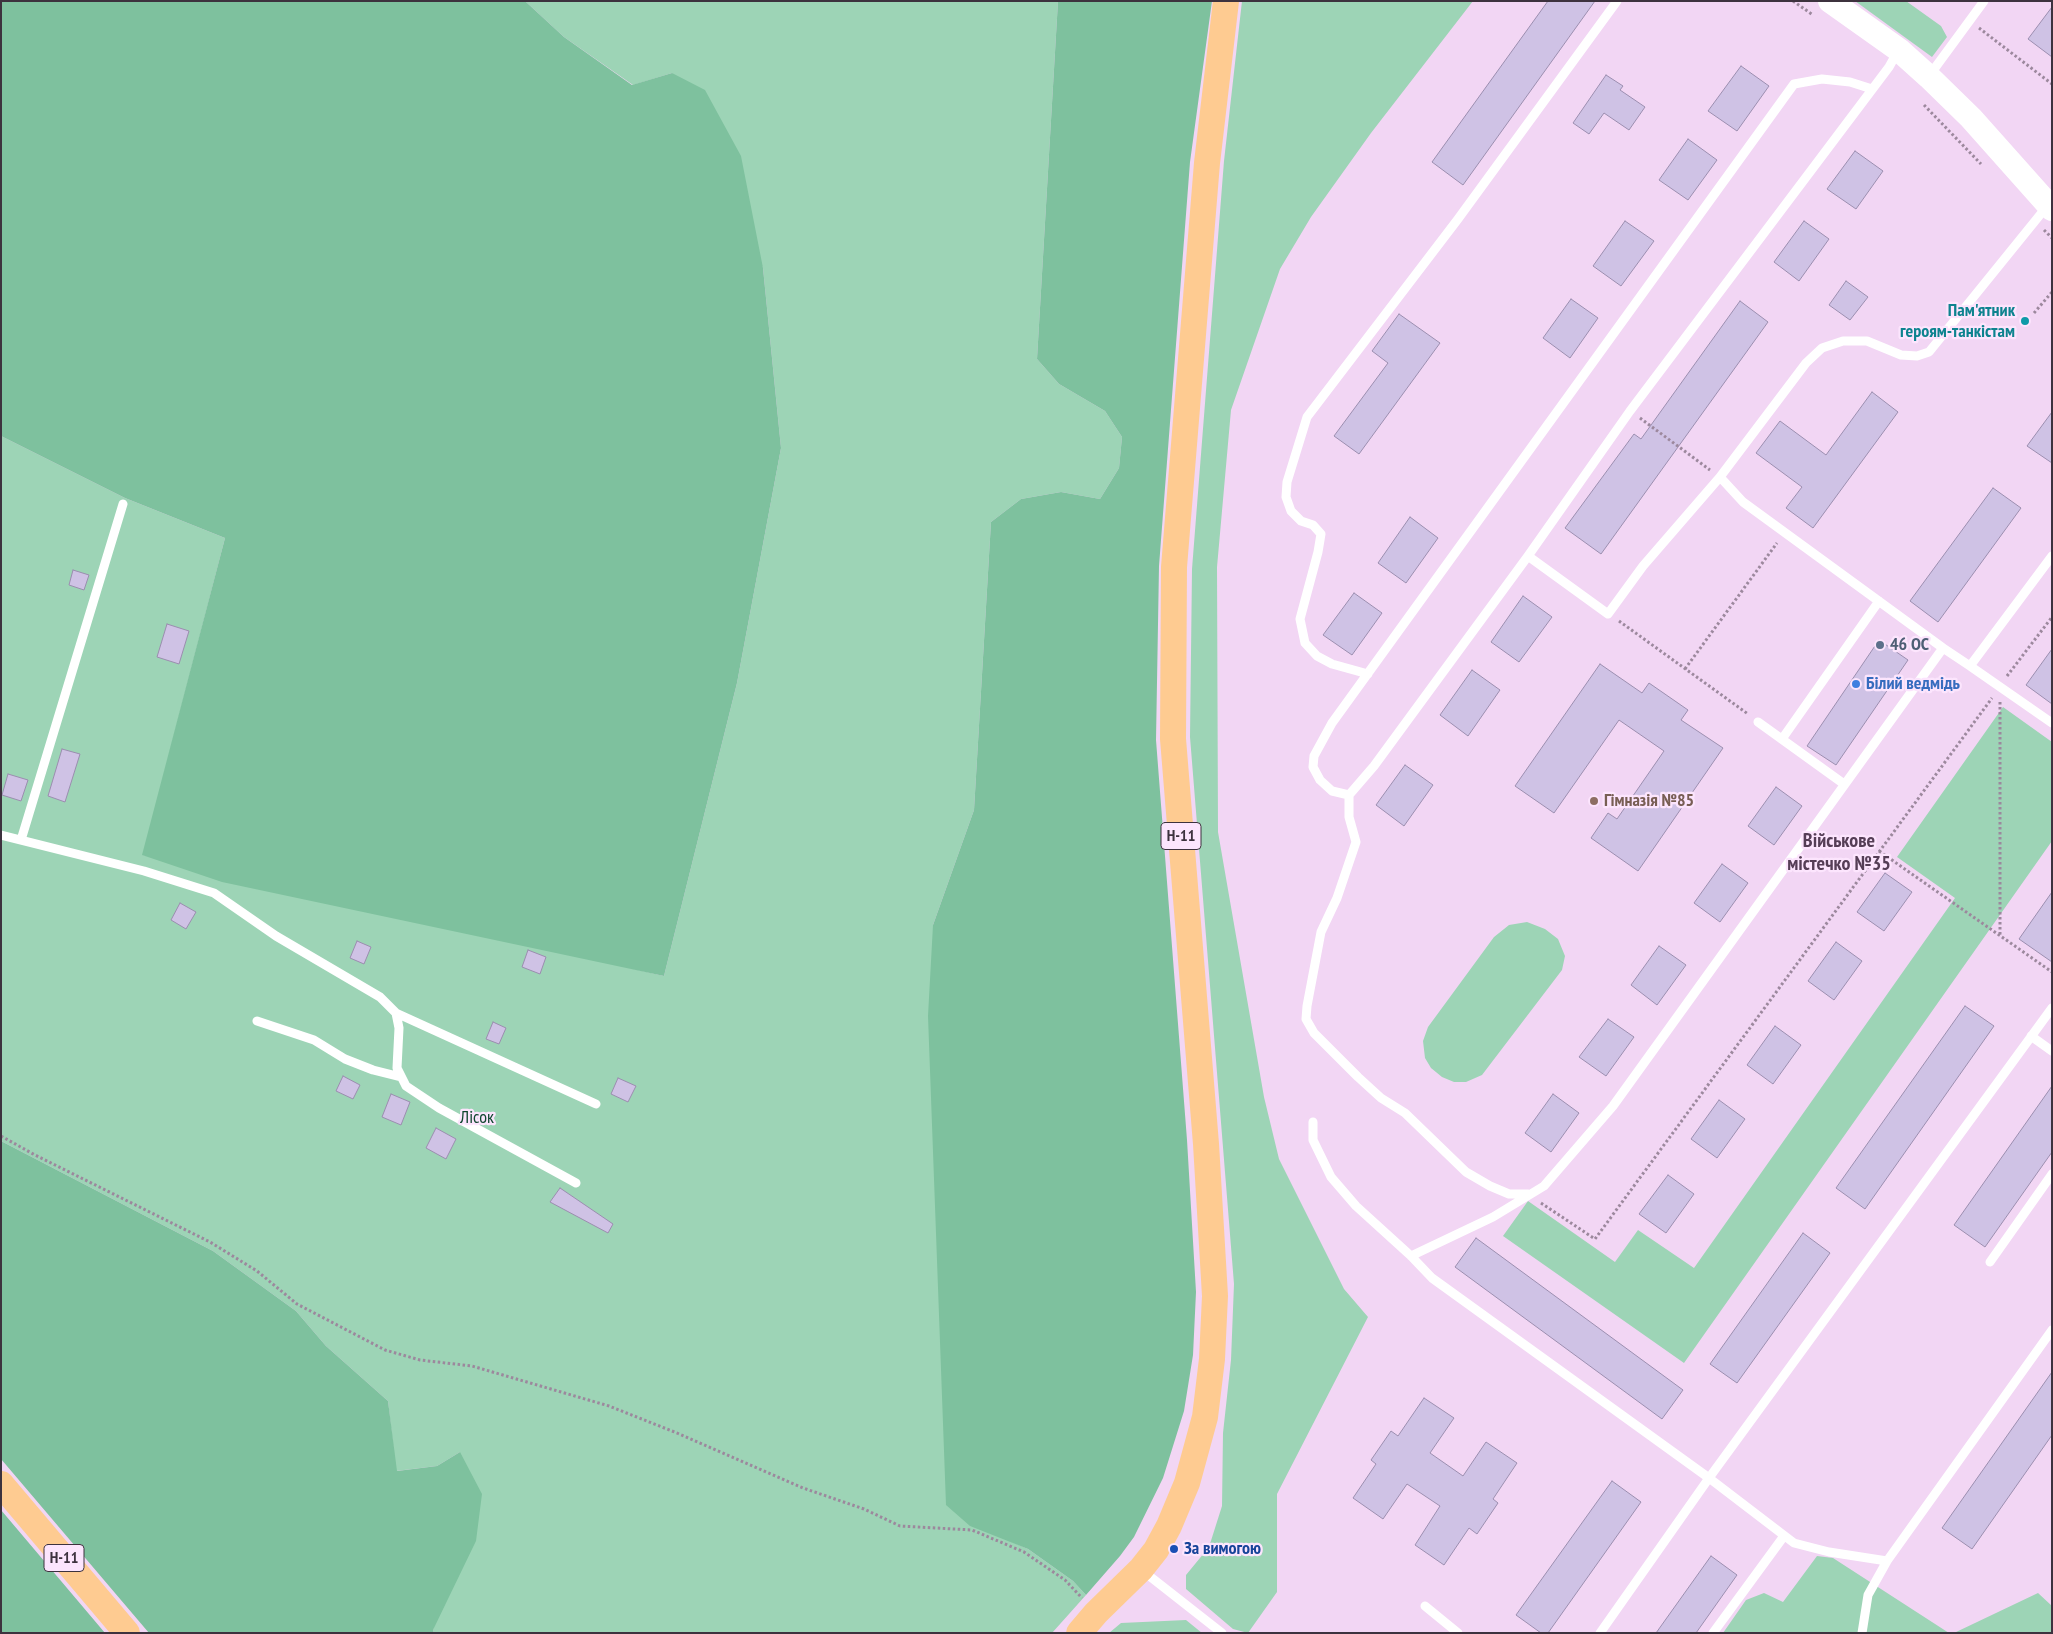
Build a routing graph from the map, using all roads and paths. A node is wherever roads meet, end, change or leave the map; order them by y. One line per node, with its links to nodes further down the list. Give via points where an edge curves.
1 (1226, 1): 60 (main road, Н-11, via 1207,163 1174,576 1173,739 1206,1144 1215,1296 1212,1359 1205,1417 1187,1483 1169,1526)
2 (1617, 1): 29 (lane, via 1458,219 1307,417 1287,482 1286,498 1291,511 1321,534 1300,619 1305,643 1317,656 1332,664)
3 (1793, 1): 5 (path)
4 (1984, 1): 6 (lane)
5 (1824, 10): 7 (street)
6 (1970, 21): 8 (lane); 9 (path)
7 (1899, 50): 8 (street); 10 (lane)
8 (1929, 77): 13 (street, via 1971,118)
9 (2052, 84)
10 (1872, 89): 17 (lane); 29 (lane, via 1822,78 1794,84)
11 (1922, 102): 12 (path)
12 (1982, 165)
13 (2045, 212): 14 (path); 18 (lane, via 1929,352 1917,356 1901,354 1867,341 1843,341 1822,348 1806,363)
14 (2052, 238)
15 (2052, 292): 16 (path)
16 (2034, 312)
17 (1630, 411): 18 (path); 21 (lane)
18 (1720, 477): 20 (lane, via 1743,502); 24 (lane, via 1642,566)
19 (123, 504): 37 (lane)
20 (1785, 532): 23 (lane); 28 (path)
21 (1528, 556): 24 (lane); 35 (lane, via 1374,766)
22 (2052, 556): 27 (lane)
23 (1878, 601): 26 (lane); 33 (lane)
24 (1608, 614): 28 (path)
25 (2052, 617): 30 (path)
26 (1942, 648): 27 (lane); 34 (lane)
27 (1970, 666): 30 (lane)
28 (1685, 669): 31 (path)
29 (1368, 674): 35 (lane, via 1332,724 1314,756 1313,767 1320,780 1332,791)
30 (2000, 687): 32 (lane); 38 (path); 39 (path)
31 (1758, 722): 33 (lane)
32 (2052, 724)
33 (1782, 739): 34 (lane)
34 (1844, 784): 52 (lane, via 1613,1106 1544,1186)
35 (1349, 795): 52 (lane, via 1356,842 1337,898 1321,932 1306,1019 1314,1033 1358,1077 1381,1098 1405,1113 1466,1172 1509,1194)
36 (1, 835): 37 (lane)
37 (21, 840): 42 (lane, via 144,871 214,893 276,936 380,997)
38 (1880, 851): 39 (path); 52 (path, via 1595,1240)
39 (2000, 936): 40 (path)
40 (2052, 972)
41 (2052, 1008): 44 (lane)
42 (396, 1013): 46 (lane, via 399,1028 397,1068); 47 (lane)
43 (257, 1020): 46 (lane, via 314,1040 345,1059)
44 (2032, 1036): 45 (lane); 56 (lane)
45 (2052, 1051)
46 (401, 1077): 51 (lane, via 406,1086 439,1108)
47 (596, 1104)
48 (1313, 1122): 53 (lane, via 1313,1140 1331,1177 1356,1206)
49 (1, 1136): 62 (path, via 210,1242 257,1271 297,1304 385,1350 420,1360 472,1366 609,1406 900,1526 972,1530 1024,1552 1065,1580)
50 (2052, 1174): 54 (lane)
51 (576, 1183)
52 (1528, 1194): 53 (lane, via 1494,1217)
53 (1412, 1256): 56 (lane, via 1432,1278)
54 (1990, 1262)
55 (2052, 1330): 59 (lane)
56 (1710, 1478): 58 (lane); 67 (lane)
57 (1, 1484): 63 (main road, Н-11)
58 (1784, 1536): 59 (lane, via 1794,1543 1829,1552); 68 (lane)
59 (1887, 1562): 69 (lane, via 1868,1595)
60 (1141, 1569): 62 (main road, Н-11); 65 (lane)
61 (1424, 1606): 66 (lane)
62 (1096, 1613): 64 (main road, Н-11)
63 (127, 1633)
64 (1079, 1633)
65 (1222, 1633)
66 (1458, 1633)
67 (1600, 1633)
68 (1713, 1633)
69 (1862, 1633)

